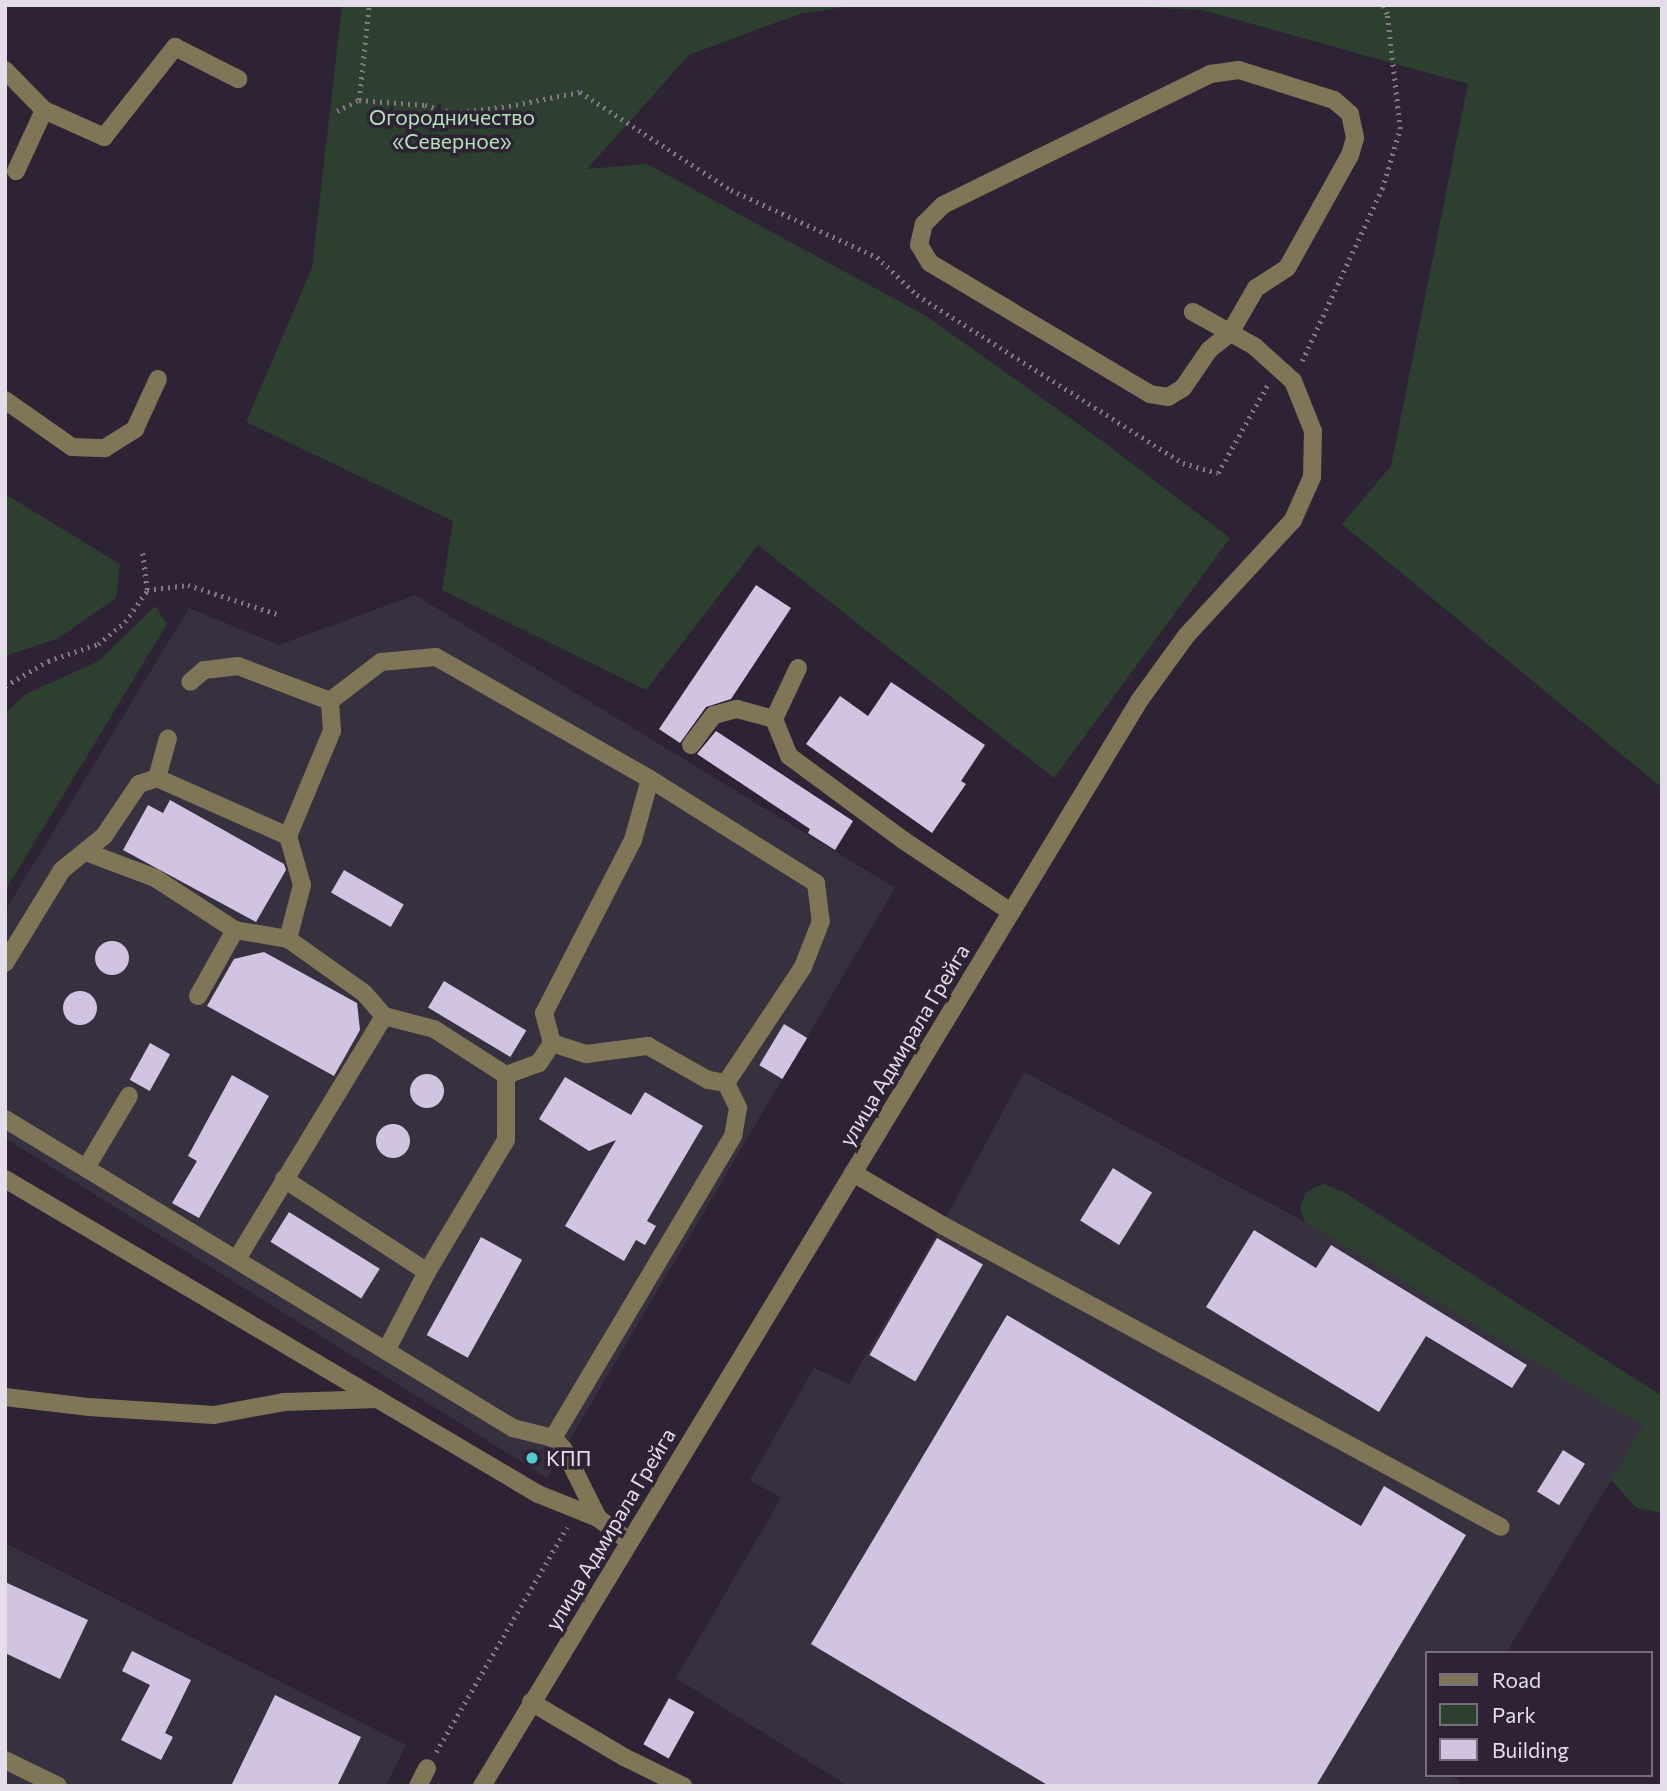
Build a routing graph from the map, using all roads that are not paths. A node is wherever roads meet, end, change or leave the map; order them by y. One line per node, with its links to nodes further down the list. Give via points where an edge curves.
1 (5, 70): 3 (street)
2 (238, 79): 3 (street, via 174,47 104,137)
3 (44, 110): 4 (street)
4 (16, 171)
5 (1193, 312): 6 (street, улица Адмирала Грейга)
6 (1230, 333): 6 (street, via 1256,288 1287,268 1350,155 1355,138 1350,114 1334,100 1239,70 1210,74 943,205 924,224 919,245 930,263 1150,394 1168,397 1183,388 1209,350); 19 (street, улица Адмирала Грейга, via 1254,346 1293,381 1312,431 1312,477 1293,520 1186,636 1132,712)
7 (158, 379): 8 (street, via 135,429 104,449 72,447)
8 (5, 400)
9 (798, 668): 12 (street)
10 (191, 682): 11 (street, via 204,670 238,666)
11 (330, 701): 16 (street, via 381,662 436,657); 17 (street, via 332,731)
12 (774, 719): 14 (street, via 737,709 714,715); 19 (street, via 789,756)
13 (168, 738): 15 (street)
14 (691, 745)
15 (157, 778): 17 (street); 18 (street, via 139,783 104,836)
16 (650, 779): 25 (street, via 633,840 544,1013); 27 (street, via 817,883 821,921 803,967)
17 (288, 836): 21 (street, via 302,885)
18 (86, 852): 20 (street, via 155,878); 22 (street, via 62,870)
19 (1011, 912): 31 (street, улица Адмирала Грейга)
20 (235, 930): 21 (street); 23 (street)
21 (288, 939): 24 (street, via 364,993)
22 (5, 963)
23 (198, 996)
24 (384, 1016): 26 (street, via 434,1029); 33 (street)
25 (552, 1043): 26 (street, via 539,1063); 27 (street, via 586,1054 648,1046 708,1080)
26 (506, 1075): 35 (street, via 506,1140)
27 (726, 1083): 39 (street, via 738,1108 733,1136)
28 (129, 1096): 30 (street)
29 (5, 1119): 30 (street)
30 (86, 1168): 34 (street)
31 (853, 1173): 41 (street); 42 (street, улица Адмирала Грейга)
32 (5, 1179): 38 (street)
33 (284, 1180): 34 (street); 35 (street)
34 (237, 1259): 36 (street)
35 (427, 1272): 36 (street)
36 (386, 1351): 39 (street, via 513,1428)
37 (5, 1396): 38 (street, via 214,1415 284,1402)
38 (378, 1399): 40 (street, via 538,1494)
39 (553, 1438): 40 (street, via 564,1450)
40 (598, 1518): 42 (street)
41 (1501, 1527)
42 (629, 1541): 43 (street, улица Адмирала Грейга)
43 (531, 1702): 48 (street, улица Адмирала Грейга); 49 (street)
44 (5, 1760): 46 (street)
45 (427, 1769): 47 (street)
46 (58, 1786)
47 (418, 1786)
48 (482, 1786)
49 (683, 1786)

